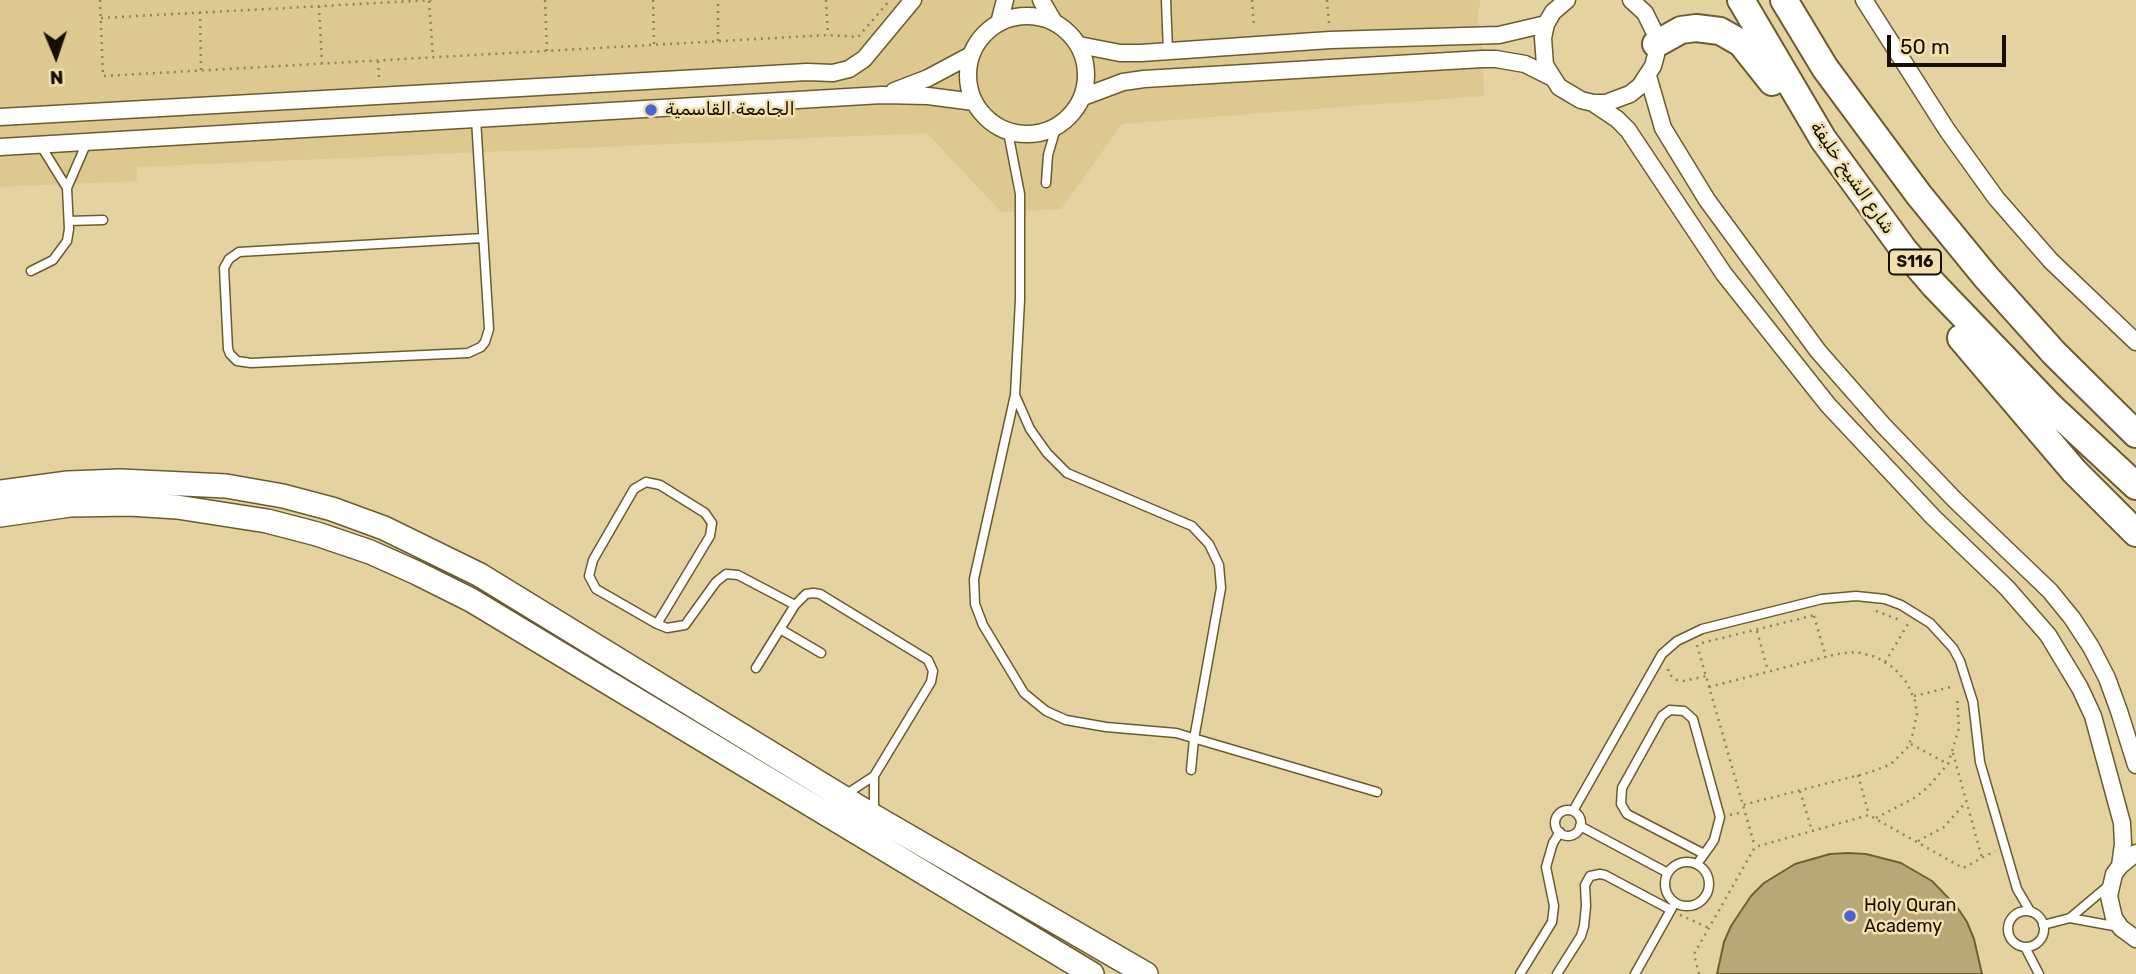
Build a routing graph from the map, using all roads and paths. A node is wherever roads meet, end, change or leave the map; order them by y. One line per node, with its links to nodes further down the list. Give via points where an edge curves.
1 (100, 0): 21 (path)
2 (431, 0): 18 (path); 33 (path)
3 (545, 0): 30 (path)
4 (653, 0): 28 (path)
5 (718, 0): 26 (path)
6 (826, 0): 24 (path)
7 (890, 0): 24 (path, via 858,37)
8 (913, 0): 43 (street, via 878,40 848,61 807,72)
9 (1005, 0): 23 (street)
10 (1041, 0): 22 (street)
11 (1166, 0): 31 (lane)
12 (1327, 0): 25 (path)
13 (1567, 0): 20 (street)
14 (1632, 0): 27 (street, via 1651,23)
15 (1741, 0): 42 (highway, شارع الشيخ خليفة / S116)
16 (1784, 0): 58 (highway, S116, via 1825,68 1887,153)
17 (1864, 0): 57 (street, via 1996,198 2051,261)
18 (319, 6): 19 (path); 34 (path)
19 (200, 12): 21 (path); 35 (path)
20 (1550, 12): 25 (street, via 1499,34); 37 (street, via 1542,51)
21 (101, 18): 35 (path, via 103,76)
22 (1054, 22): 23 (street, via 1021,16); 29 (street)
23 (999, 23): 32 (street, via 982,36)
24 (828, 35): 26 (path)
25 (1330, 40): 31 (street)
26 (718, 41): 28 (path)
27 (1656, 44): 36 (street); 42 (highway, via 1681,30 1720,31 1741,43 1773,84)
28 (654, 45): 30 (path)
29 (1079, 45): 31 (street, via 1120,52); 39 (street, via 1087,71)
30 (547, 51): 33 (path)
31 (1168, 51)
32 (971, 55): 38 (street); 40 (street, via 968,79)
33 (433, 57): 34 (path)
34 (321, 64): 35 (path)
35 (201, 71)
36 (1648, 76): 41 (street, via 1619,100); 92 (street, via 1663,128 1707,200 1818,351 1883,425 2072,618 2107,678)
37 (1551, 77): 39 (street, via 1525,64 1482,59 1144,79); 41 (street, via 1569,95)
38 (882, 95): 40 (street); 44 (street)
39 (1083, 97): 45 (street)
40 (974, 102): 46 (street, via 988,120)
41 (1593, 103): 116 (street, via 1628,130 1724,274 1828,405 2048,635 2093,716 2122,823)
42 (1801, 104): 56 (highway, شارع الشيخ خليفة / S116, via 1862,195)
43 (0, 117)
44 (476, 119): 47 (street); 54 (lane)
45 (1056, 128): 46 (street, via 1033,135); 50 (lane)
46 (1009, 132): 59 (lane, via 1020,194)
47 (88, 142): 48 (street); 51 (lane)
48 (40, 145): 49 (street); 51 (lane)
49 (0, 147)
50 (1046, 183)
51 (67, 188): 53 (lane)
52 (103, 219): 53 (lane)
53 (69, 221): 55 (lane, via 61,251)
54 (483, 238): 54 (lane, via 489,329 485,342 475,351 251,363 237,361 230,354 224,268 239,252)
55 (31, 271)
56 (1934, 285): 62 (highway, شارع الشيخ خليفة / S116, via 2051,407); 65 (highway, via 1941,310 1954,330 2074,471)
57 (2136, 342)
58 (2054, 353): 60 (highway, via 2084,367); 61 (highway, S116)
59 (1016, 394): 88 (lane, via 1039,443 1067,473 1181,520 1202,535 1215,554 1221,588); 88 (lane, via 974,579 975,604 983,625 1024,693 1046,711 1077,722)
60 (2136, 413)
61 (2136, 435)
62 (2136, 486)
63 (0, 492): 98 (main road, via 120,481 226,486 332,509 384,528 480,575)
64 (0, 515): 131 (main road, via 70,505 177,507 267,521 370,552 471,600)
65 (2136, 533)
66 (795, 605): 70 (lane, via 738,575 726,574 685,625 667,628); 73 (lane); 95 (lane, via 806,594 820,594 932,665 931,682)
67 (1869, 609): 71 (path)
68 (1825, 612): 69 (path)
69 (1814, 615): 74 (path); 78 (path)
70 (657, 624): 70 (lane, via 596,589 589,576 593,560 634,489 646,482 660,485 705,513 712,523 710,536)
71 (1908, 624): 72 (path); 79 (path)
72 (1915, 628)
73 (780, 629): 77 (lane); 81 (lane)
74 (1756, 630): 75 (path); 82 (path)
75 (1697, 645): 76 (path); 83 (path)
76 (1689, 648)
77 (821, 653)
78 (1826, 657): 79 (path, via 1857,652); 82 (path)
79 (1885, 662): 87 (path, via 1901,675)
80 (1670, 663): 83 (path, via 1667,670 1677,680)
81 (756, 668)
82 (1768, 671): 86 (path)
83 (1706, 676): 86 (path)
84 (1954, 680): 85 (path)
85 (1955, 686): 87 (path); 90 (path, via 1959,715)
86 (1709, 687): 100 (path)
87 (1914, 696): 89 (path, via 1916,726)
88 (1194, 739): 93 (lane); 97 (lane)
89 (1909, 743): 91 (path); 94 (path, via 1891,764)
90 (1953, 752): 91 (path); 99 (path)
91 (1948, 764): 104 (path, via 1916,797)
92 (2136, 765)
93 (1191, 770)
94 (1858, 775): 96 (path); 102 (path)
95 (874, 776): 98 (lane); 103 (lane)
96 (1800, 790): 100 (path); 106 (path)
97 (1377, 792)
98 (841, 796): 103 (main road)
99 (1966, 802): 108 (path, via 1944,827); 114 (path)
100 (1743, 805): 111 (path)
101 (1573, 811): 105 (lane, via 1579,815); 107 (lane, via 1557,816); 110 (lane, via 1662,654 1677,641 1702,629 1822,599 1871,597 1916,613 1953,648 1970,689 1980,762)
102 (1869, 814): 104 (path); 106 (path)
103 (874, 817): 132 (main road)
104 (1876, 818): 108 (path)
105 (1580, 826): 107 (lane, via 1571,835); 117 (lane)
106 (1812, 831): 111 (path)
107 (1560, 832): 133 (lane, via 1546,867 1552,922)
108 (1917, 842): 114 (path, via 1963,868)
109 (1685, 845): 113 (lane); 113 (lane, via 1627,814 1620,799 1662,716 1671,710 1684,711 1693,719 1720,817 1714,840); 115 (lane)
110 (2004, 846): 114 (path); 119 (lane)
111 (1755, 847): 125 (path)
112 (2136, 853): 116 (street)
113 (1704, 854): 115 (lane)
114 (1982, 858)
115 (1693, 863): 117 (lane, via 1677,864); 120 (lane, via 1709,878 1705,898 1694,905)
116 (2120, 866): 118 (street)
117 (1668, 873): 120 (lane, via 1665,886)
118 (2110, 884): 123 (lane); 126 (street, via 2110,908)
119 (2017, 889): 121 (lane); 122 (lane)
120 (1673, 907): 125 (path); 134 (lane, via 1605,875 1590,876 1585,885 1581,936); 135 (lane)
121 (2030, 911): 122 (lane); 124 (lane)
122 (2015, 914): 129 (lane, via 2008,923 2008,934)
123 (2070, 918): 124 (lane); 126 (lane)
124 (2043, 925): 128 (lane)
125 (1709, 928): 136 (path, via 1694,954)
126 (2121, 928): 127 (street)
127 (2136, 939)
128 (2037, 943): 129 (lane); 130 (lane)
129 (2025, 947): 130 (lane)
130 (2038, 970)
131 (1092, 974)
132 (1146, 974)
133 (1520, 974)
134 (1557, 974)
135 (1635, 974)
136 (1699, 974)

